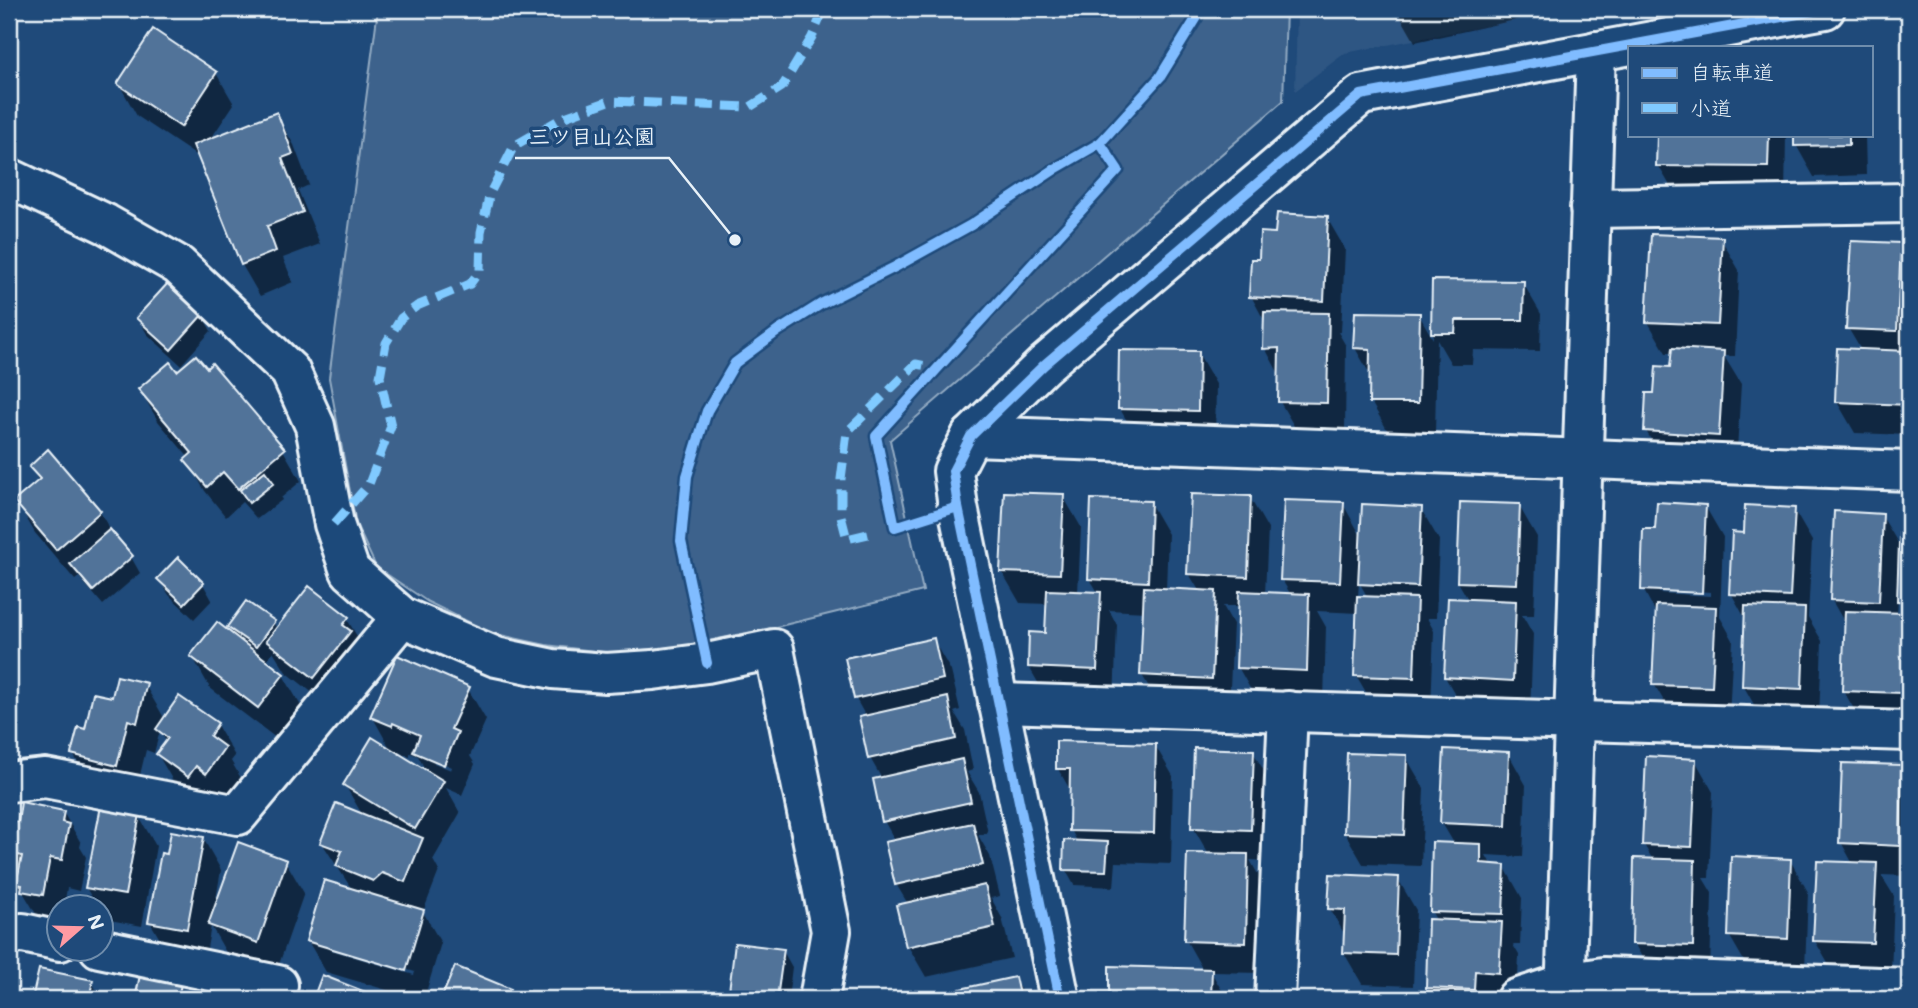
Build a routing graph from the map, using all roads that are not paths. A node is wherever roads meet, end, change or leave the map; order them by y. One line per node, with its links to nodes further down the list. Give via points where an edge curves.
1 (1825, 9): 2 (street)
2 (1596, 51): 5 (street); 6 (street, via 1361,94 1044,365)
3 (9, 178): 9 (street, via 178,265 290,371 315,426 334,524 350,571)
4 (1909, 204): 5 (street)
5 (1590, 208): 7 (street)
6 (971, 436): 7 (street); 10 (street, via 953,471)
7 (1582, 459): 8 (street); 12 (street)
8 (1909, 471)
9 (402, 617): 14 (street, via 238,815 45,778); 21 (street, via 496,657 553,669 653,670 775,649 831,930)
10 (999, 703): 11 (street); 22 (street)
11 (1288, 711): 12 (street); 23 (street)
12 (1574, 720): 13 (street); 19 (street)
13 (1909, 731)
14 (9, 782)
15 (9, 934): 16 (street)
16 (46, 938)
17 (116, 952): 20 (street, via 278,985)
18 (1909, 988): 19 (street, via 1603,977)
19 (1565, 991): 24 (street)
20 (274, 999)
21 (819, 999)
22 (1060, 999)
23 (1275, 999)
24 (1516, 999)

